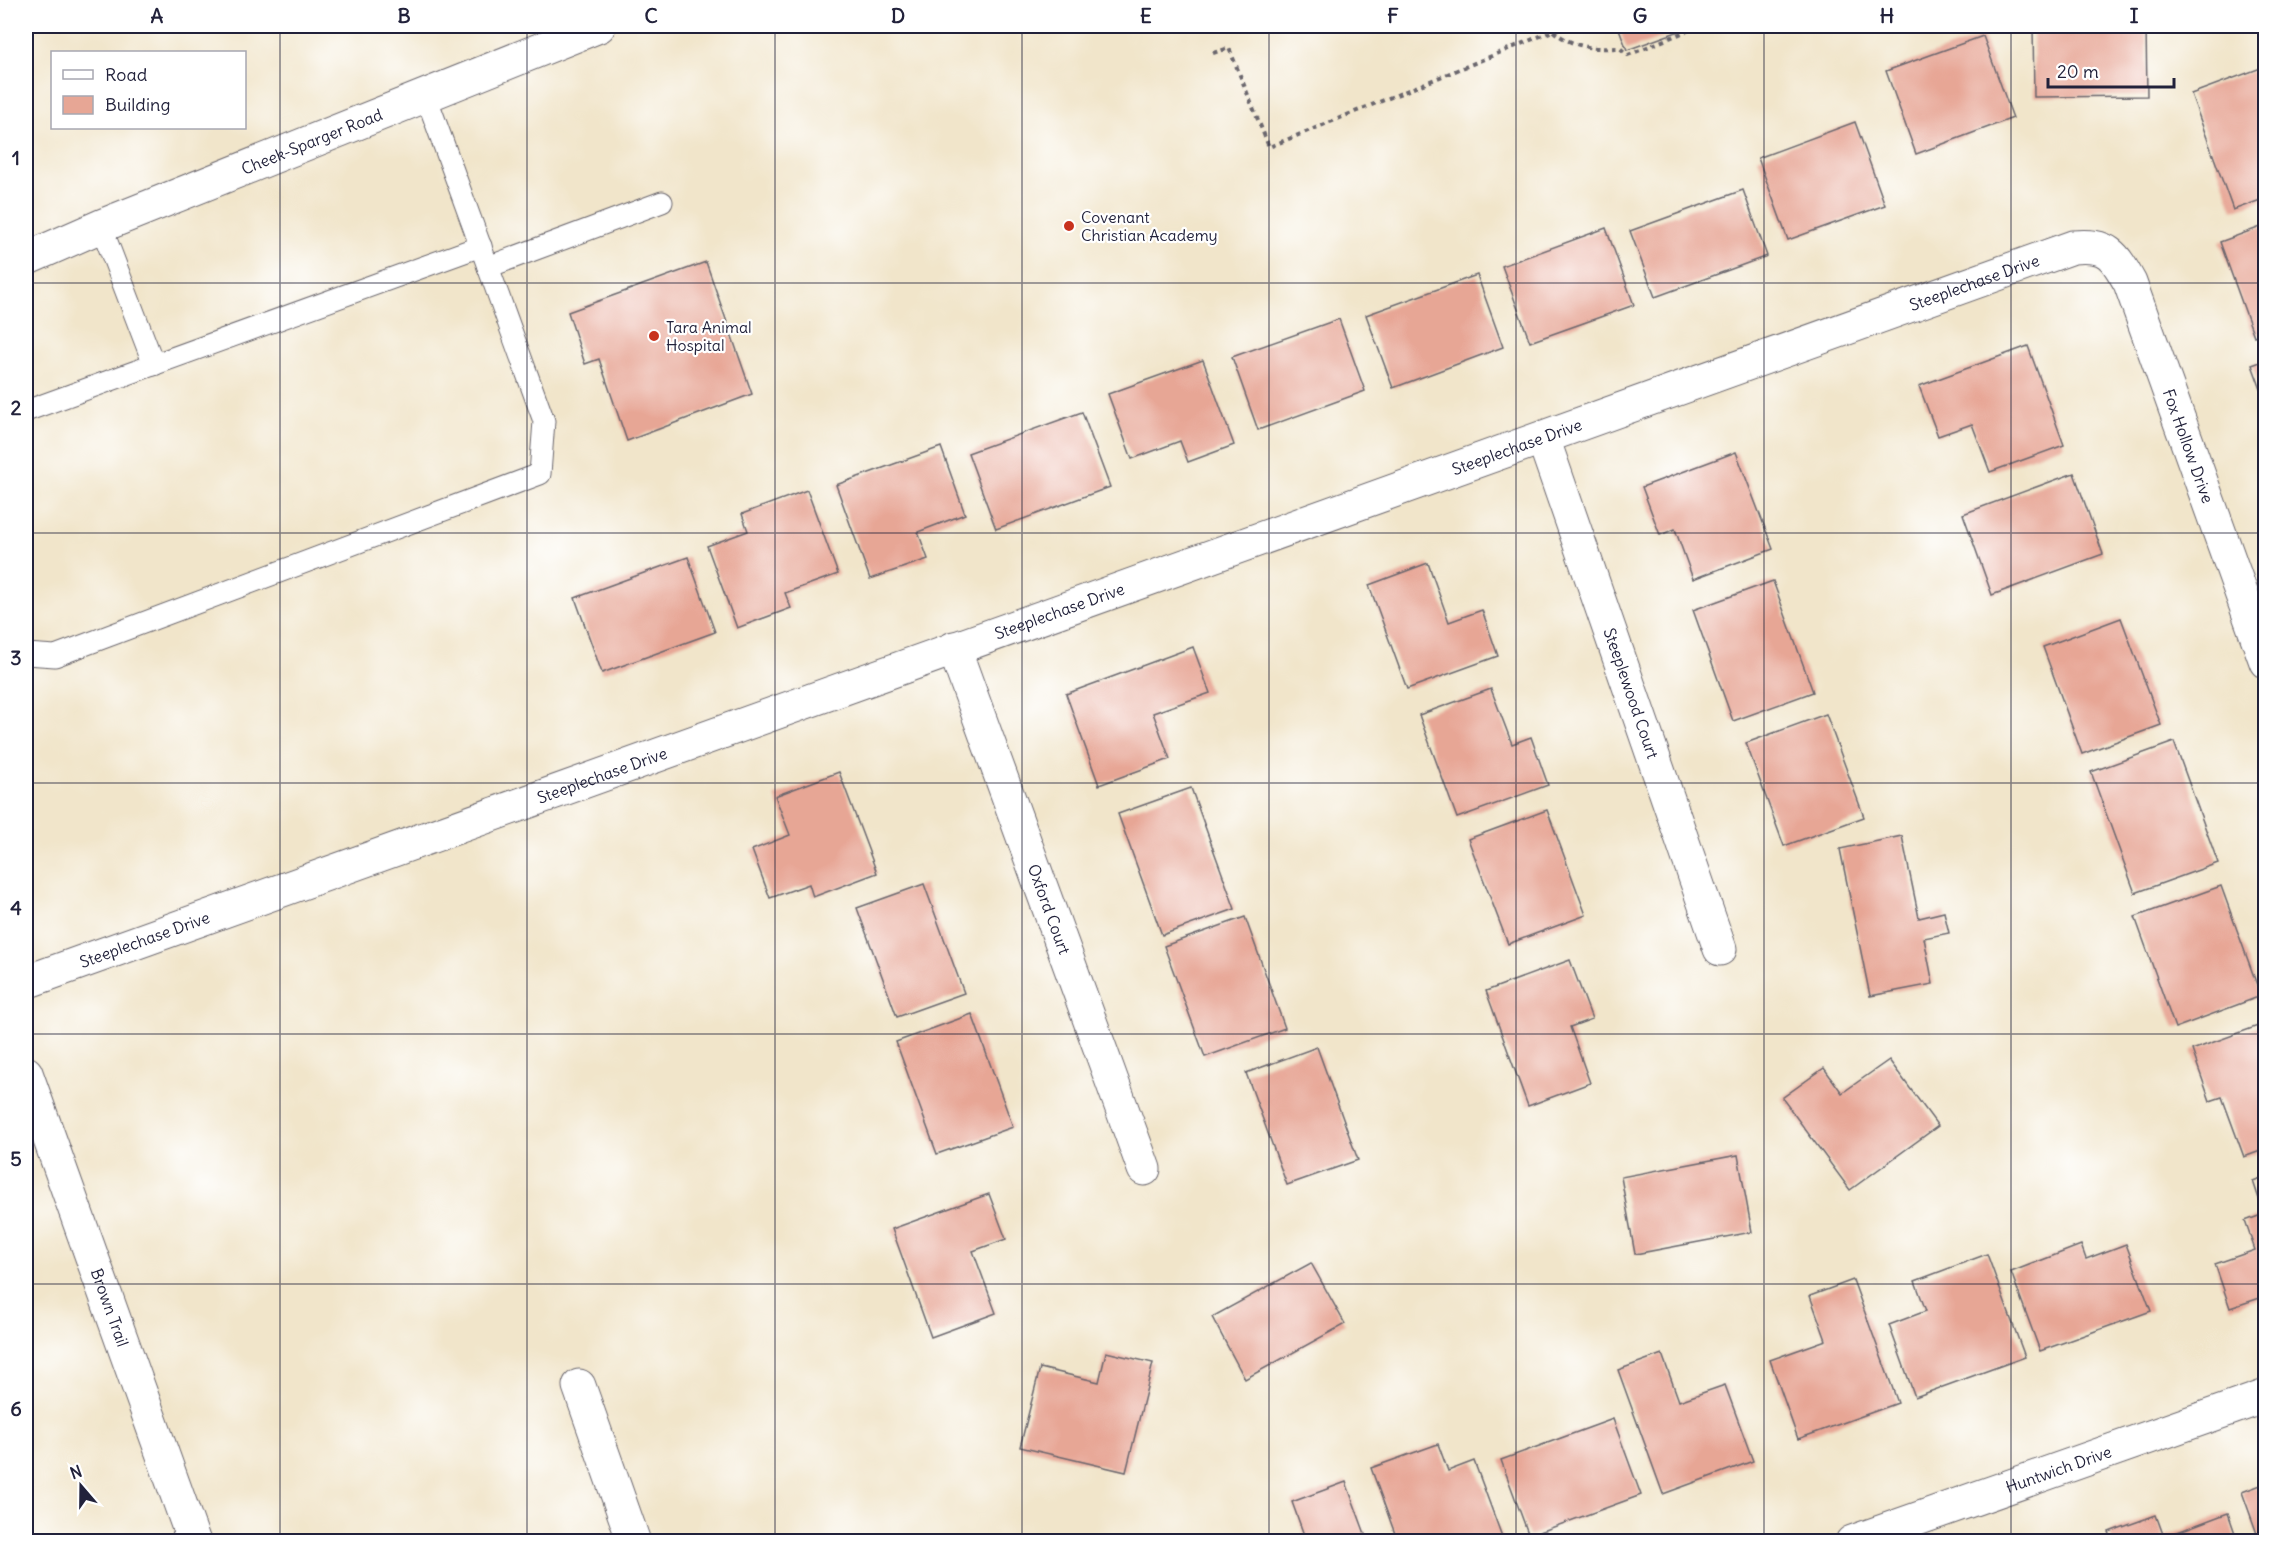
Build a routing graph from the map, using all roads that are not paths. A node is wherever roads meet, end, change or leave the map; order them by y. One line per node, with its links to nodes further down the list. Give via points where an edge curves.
1 (599, 26): 2 (street, Cheek-Sparger Road)
2 (426, 96): 4 (street, Cheek-Sparger Road); 6 (lane)
3 (662, 202): 8 (lane)
4 (101, 226): 7 (street, Cheek-Sparger Road); 9 (lane)
5 (2094, 245): 11 (street, Steeplechase Drive, via 2073,247); 14 (street, Fox Hollow Drive, via 2116,258 2130,283)
6 (481, 246): 8 (lane); 9 (lane)
7 (26, 259)
8 (488, 267): 13 (lane, via 544,420 540,474 55,656)
9 (154, 365): 10 (lane)
10 (26, 411)
11 (1543, 438): 12 (street, Steeplechase Drive); 15 (street, Steeplewood Court)
12 (954, 648): 16 (street, Steeplechase Drive); 18 (street, Oxford Court)
13 (26, 654)
14 (2265, 662)
15 (1720, 948)
16 (26, 982)
17 (26, 1073): 21 (street, Brown Trail)
18 (1144, 1170)
19 (579, 1386): 22 (street)
20 (2265, 1396): 23 (street, Huntwich Drive)
21 (194, 1542)
22 (634, 1542)
23 (1852, 1542)

